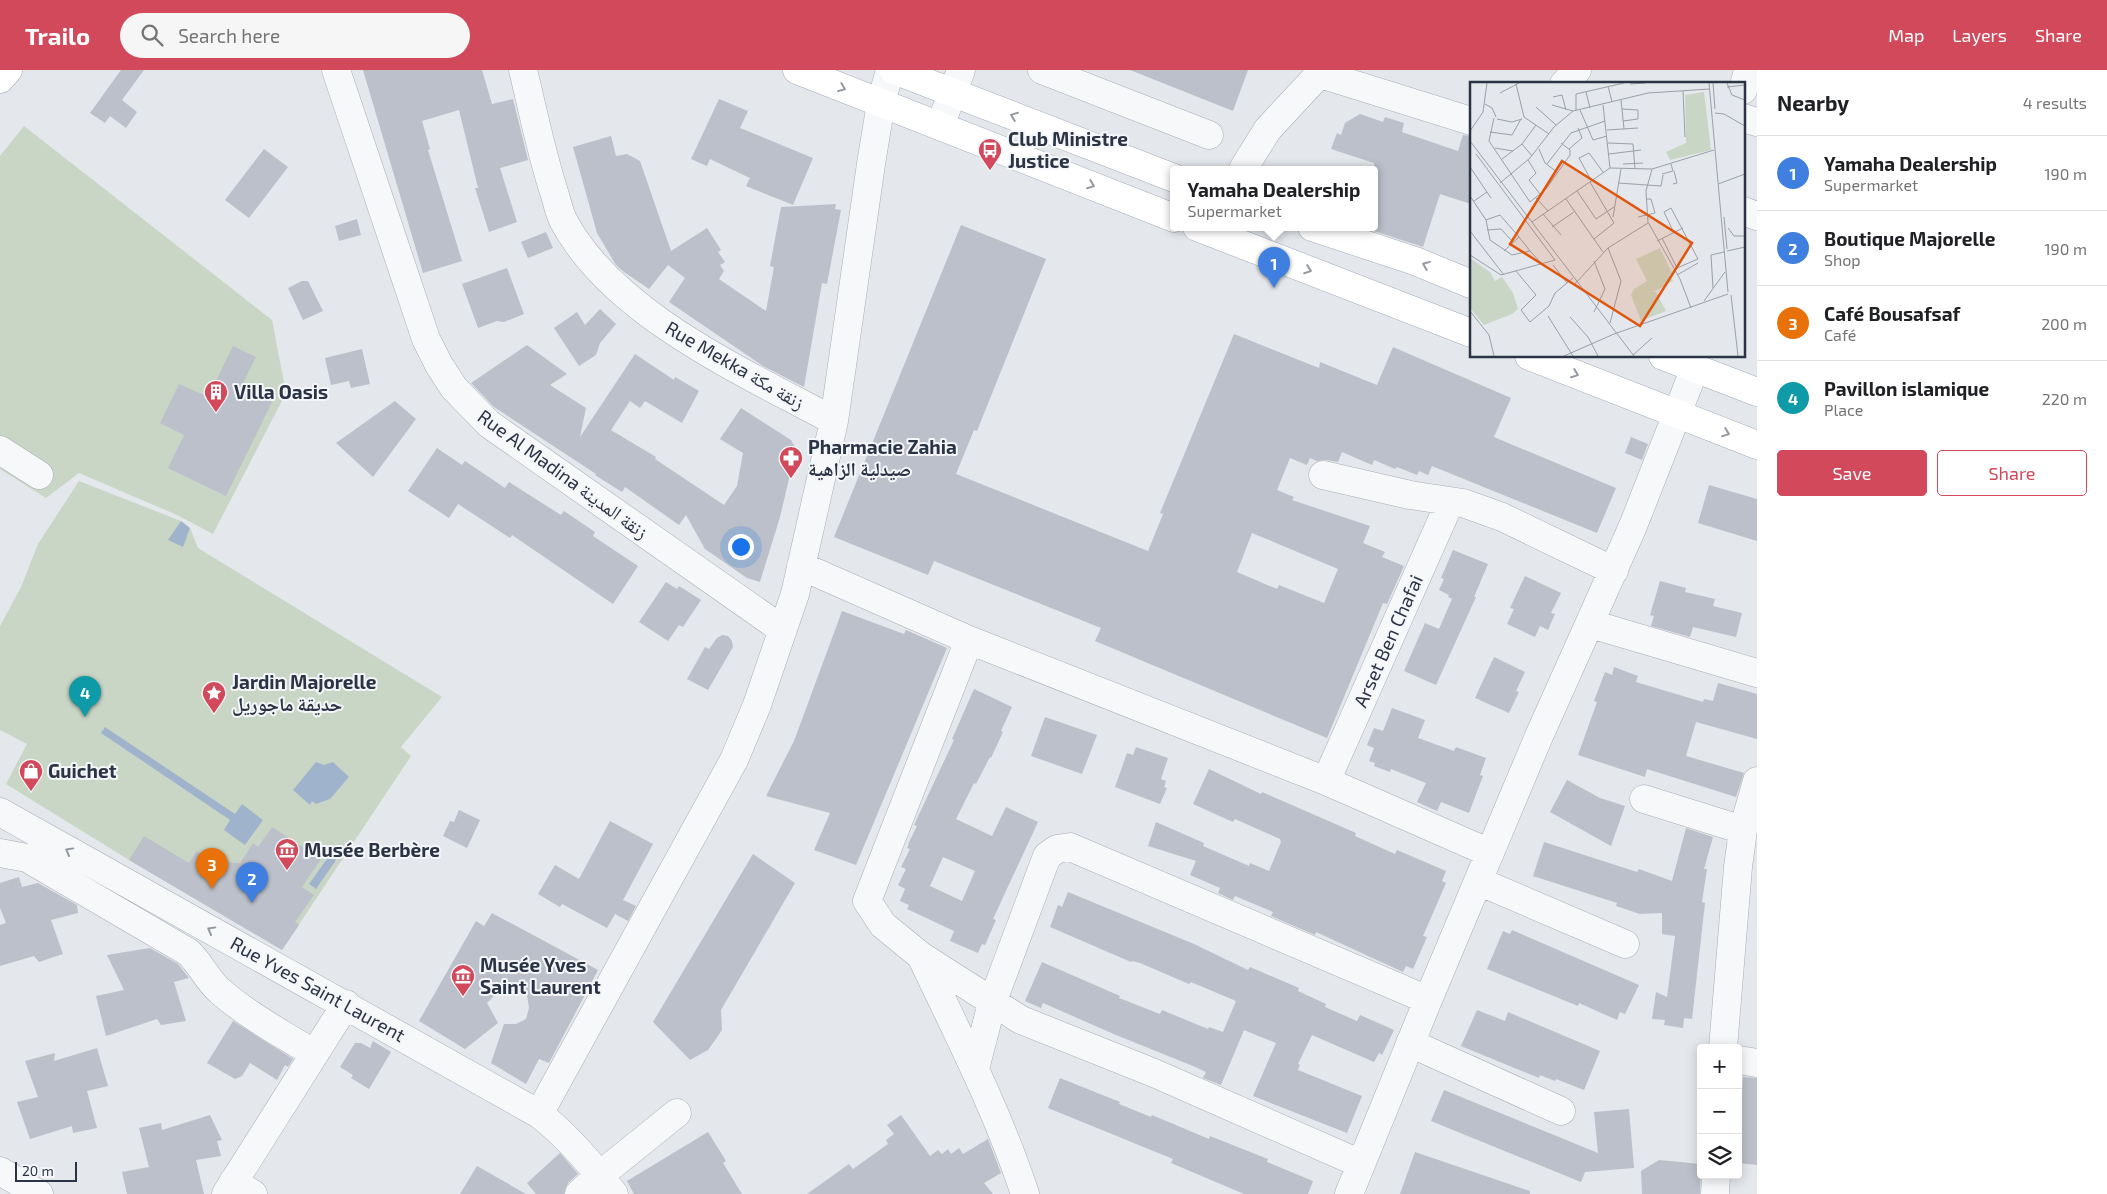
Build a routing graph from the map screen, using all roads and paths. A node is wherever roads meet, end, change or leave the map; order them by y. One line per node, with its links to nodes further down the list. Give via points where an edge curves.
1 (8, 70): 10 (main road)
2 (336, 70): 43 (street, Rue Al Madina زنقة المدينة, via 426,339 454,388 489,424)
3 (523, 70): 34 (street, Rue Mekka زنقة مكة, via 548,175 563,220 590,260 614,286 688,341)
4 (796, 70): 14 (main road, one-way to 14)
5 (892, 70): 11 (main road); 14 (street)
6 (1042, 70): 19 (street)
7 (1576, 70): 12 (street)
8 (1748, 70): 13 (street)
9 (1321, 72): 16 (street); 20 (street, via 1268,129)
10 (0, 80)
11 (957, 81): 18 (street); 21 (main road, one-way to 11)
12 (1566, 82)
13 (1744, 86)
14 (881, 103): 18 (main road); 34 (street)
15 (1744, 118): 17 (street)
16 (1470, 121)
17 (1757, 122)
18 (940, 126): 23 (main road, one-way to 23)
19 (1209, 135)
20 (1245, 166)
21 (1170, 176)
22 (1744, 211): 24 (street)
23 (1170, 216)
24 (1757, 216)
25 (1213, 231): 28 (main road, one-way to 28)
26 (1324, 231): 27 (main road, one-way to 26, via 1415,261)
27 (1470, 284)
28 (1470, 333)
29 (1534, 358): 33 (main road, one-way to 33)
30 (1668, 358): 31 (main road)
31 (1695, 368): 32 (main road); 33 (street)
32 (1757, 392)
33 (1677, 414): 35 (main road, one-way to 35); 41 (street)
34 (834, 421): 40 (street)
35 (1757, 445)
36 (0, 450): 37 (street)
37 (39, 475)
38 (1322, 475): 39 (street)
39 (1450, 502): 41 (street, via 1502,517); 46 (street, Arset Ben Chafai)
40 (801, 566): 43 (street); 44 (street)
41 (1614, 571): 42 (street)
42 (1591, 624): 45 (street); 52 (street)
43 (783, 630): 67 (street, via 734,760)
44 (969, 640): 46 (street); 55 (street, via 867,901 883,925)
45 (1757, 673)
46 (1326, 781): 52 (street)
47 (1757, 781): 50 (street)
48 (1644, 799): 50 (street)
49 (0, 812): 58 (street, Rue Yves Saint Laurent, one-way to 49)
50 (1743, 830): 60 (street)
51 (0, 853): 61 (street, via 27,858 188,952 217,989 232,1002)
52 (1490, 853): 53 (street)
53 (1478, 881): 54 (street); 56 (street)
54 (1626, 944)
55 (921, 956): 57 (street); 64 (street)
56 (1428, 1000): 57 (street, via 1070,847 1056,849 1047,856); 59 (street)
57 (992, 1003): 64 (street); 71 (street, via 1048,1032 1146,1070)
58 (346, 1004): 61 (street); 67 (street, Rue Yves Saint Laurent)
59 (1410, 1043): 65 (street); 71 (street)
60 (1723, 1044)
61 (314, 1054): 72 (street)
62 (1742, 1061): 63 (street)
63 (1757, 1063)
64 (975, 1069): 75 (street)
65 (1561, 1110)
66 (677, 1113): 70 (street)
67 (539, 1114): 70 (street, Rue Yves Saint Laurent)
68 (0, 1171): 73 (street)
69 (1716, 1179): 76 (street)
70 (607, 1184): 74 (street)
71 (1357, 1185)
72 (237, 1190)
73 (39, 1194)
74 (579, 1194)
75 (1025, 1194)
76 (1716, 1194)

